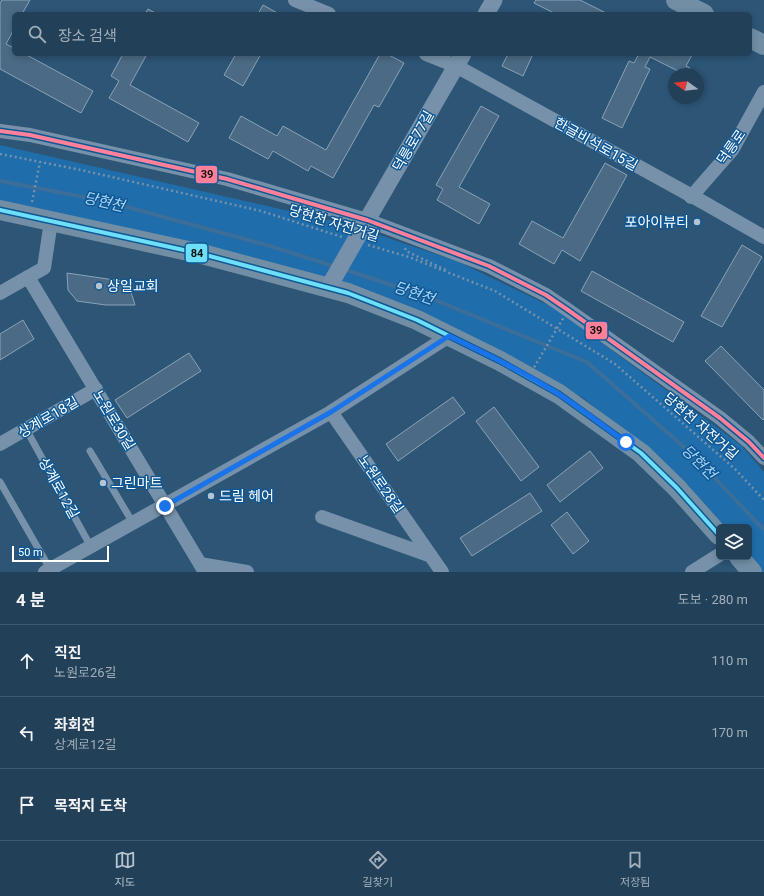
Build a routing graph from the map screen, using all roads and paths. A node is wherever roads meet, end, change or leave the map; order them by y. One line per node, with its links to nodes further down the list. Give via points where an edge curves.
1 (295, 0): 4 (street)
2 (494, 0): 5 (street)
3 (676, 0): 6 (main road)
4 (324, 12)
5 (487, 12)
6 (700, 12)
7 (752, 39): 8 (main road)
8 (764, 45)
9 (437, 56): 10 (street, 한글비석로15길)
10 (460, 60): 15 (street, 한글비석로15길); 19 (street, 덕릉로77길)
11 (764, 92): 15 (street, 덕릉로, via 732,150)
12 (0, 130): 19 (street, via 227,179)
13 (0, 154): 14 (path, 당현천 자전거길)
14 (40, 162): 16 (path); 21 (path, 당현천 자전거길, via 261,211)
15 (692, 197): 22 (street, 한글비석로15길)
16 (32, 198)
17 (0, 210): 18 (main road)
18 (51, 221): 23 (street, via 44,268); 25 (main road)
19 (365, 230): 20 (street); 24 (path, 당현천 자전거길, via 409,257); 25 (street, 덕릉로77길, bridge)
20 (406, 235): 24 (path, via 403,246 406,251); 27 (street, via 489,266 546,295)
21 (342, 236)
22 (764, 238)
23 (28, 277): 26 (street); 30 (street, 노원로30길)
24 (462, 278): 37 (path, 당현천 자전거길, via 495,291 615,364 734,469)
25 (330, 285): 28 (main road, via 417,320)
26 (0, 293)
27 (568, 310): 29 (path, bridge); 35 (street, via 720,418)
28 (449, 336): 29 (main road); 31 (street)
29 (529, 376): 41 (main road, via 559,394 641,453)
30 (96, 389): 32 (street, 상계로18길); 38 (street, 노원로30길)
31 (331, 412): 38 (street); 43 (street, 노원로28길)
32 (26, 429): 33 (street, 상계로18길); 42 (lane, 상계로12길)
33 (0, 444)
34 (90, 452): 40 (lane)
35 (764, 458)
36 (0, 482): 47 (lane)
37 (764, 500)
38 (165, 506): 40 (street); 46 (street, 노원로30길)
39 (322, 517): 43 (street)
40 (133, 523): 42 (street)
41 (716, 532)
42 (91, 546): 47 (street)
43 (431, 556): 49 (street, 노원로28길)
44 (716, 557): 50 (street)
45 (742, 560): 51 (main road)
46 (202, 568): 48 (street, 노원로30길)
47 (48, 571)
48 (248, 572)
49 (442, 572)
50 (692, 572)
51 (752, 572)

